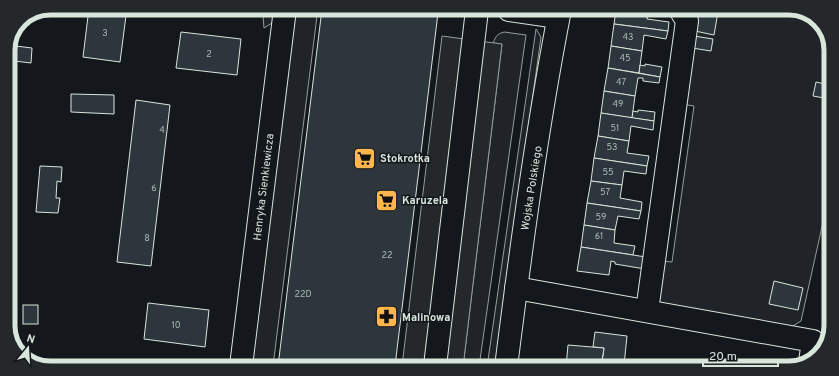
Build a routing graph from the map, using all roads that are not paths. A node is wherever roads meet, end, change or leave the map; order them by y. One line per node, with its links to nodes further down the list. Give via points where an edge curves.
1 (284, 15): 8 (street, Henryka Sienkiewicza)
2 (476, 15): 9 (street)
3 (559, 15): 5 (street, Wojska Polskiego)
4 (683, 15): 6 (street, via 687,21)
5 (516, 288): 6 (street); 10 (street, Wojska Polskiego)
6 (647, 311): 7 (street)
7 (811, 352)
8 (242, 361)
9 (436, 361)
10 (507, 361)

